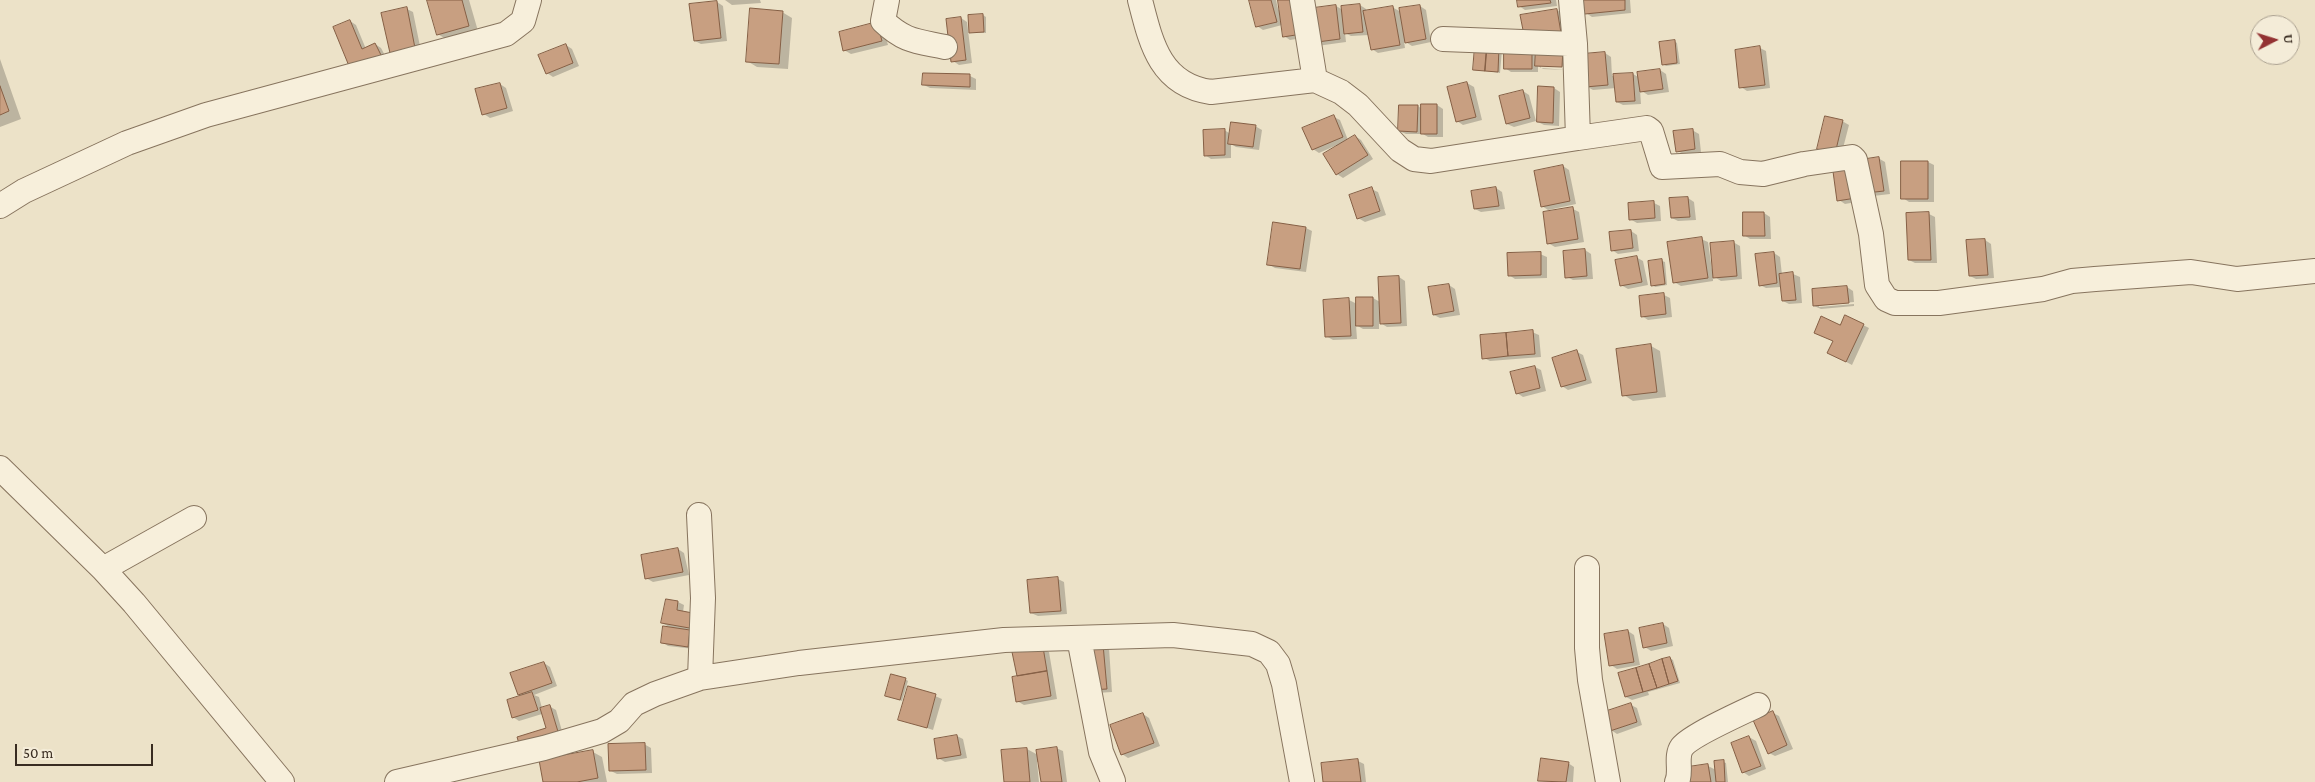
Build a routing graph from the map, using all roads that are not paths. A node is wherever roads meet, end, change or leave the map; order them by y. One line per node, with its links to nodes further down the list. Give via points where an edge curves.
1 (529, 0): 11 (street, via 523,21 506,34 206,115 127,143 24,191)
2 (887, 0): 8 (street, via 883,22 892,30 904,38)
3 (1140, 0): 9 (street, via 1153,48 1159,58 1179,81 1195,90 1211,92)
4 (1302, 0): 9 (street)
5 (1571, 0): 7 (street)
6 (1443, 39): 7 (street)
7 (1575, 44): 10 (street)
8 (945, 46)
9 (1315, 80): 10 (street, via 1341,92 1358,105 1400,150 1414,159 1431,160)
10 (1578, 138): 12 (street, via 1647,128 1651,131 1662,167 1720,164 1750,174 1852,157 1856,160 1871,234 1877,285 1886,299 1895,303 1939,303 2095,279 2191,272 2237,279)
11 (0, 206)
12 (2315, 270)
13 (0, 468): 17 (street)
14 (699, 515): 19 (street, via 703,598)
15 (194, 518): 17 (street)
16 (1587, 568): 25 (street, via 1590,680)
17 (103, 569): 22 (street)
18 (1079, 638): 19 (street, via 1004,640 799,663); 21 (street, via 1101,752); 24 (street, via 1173,635 1252,644 1269,652 1278,664 1284,684)
19 (700, 678): 23 (street, via 634,704 619,721 602,731)
20 (1758, 705): 26 (street, via 1711,728 1682,747)
21 (1113, 781)
22 (282, 782)
23 (397, 782)
24 (1302, 782)
25 (1608, 782)
26 (1677, 782)

